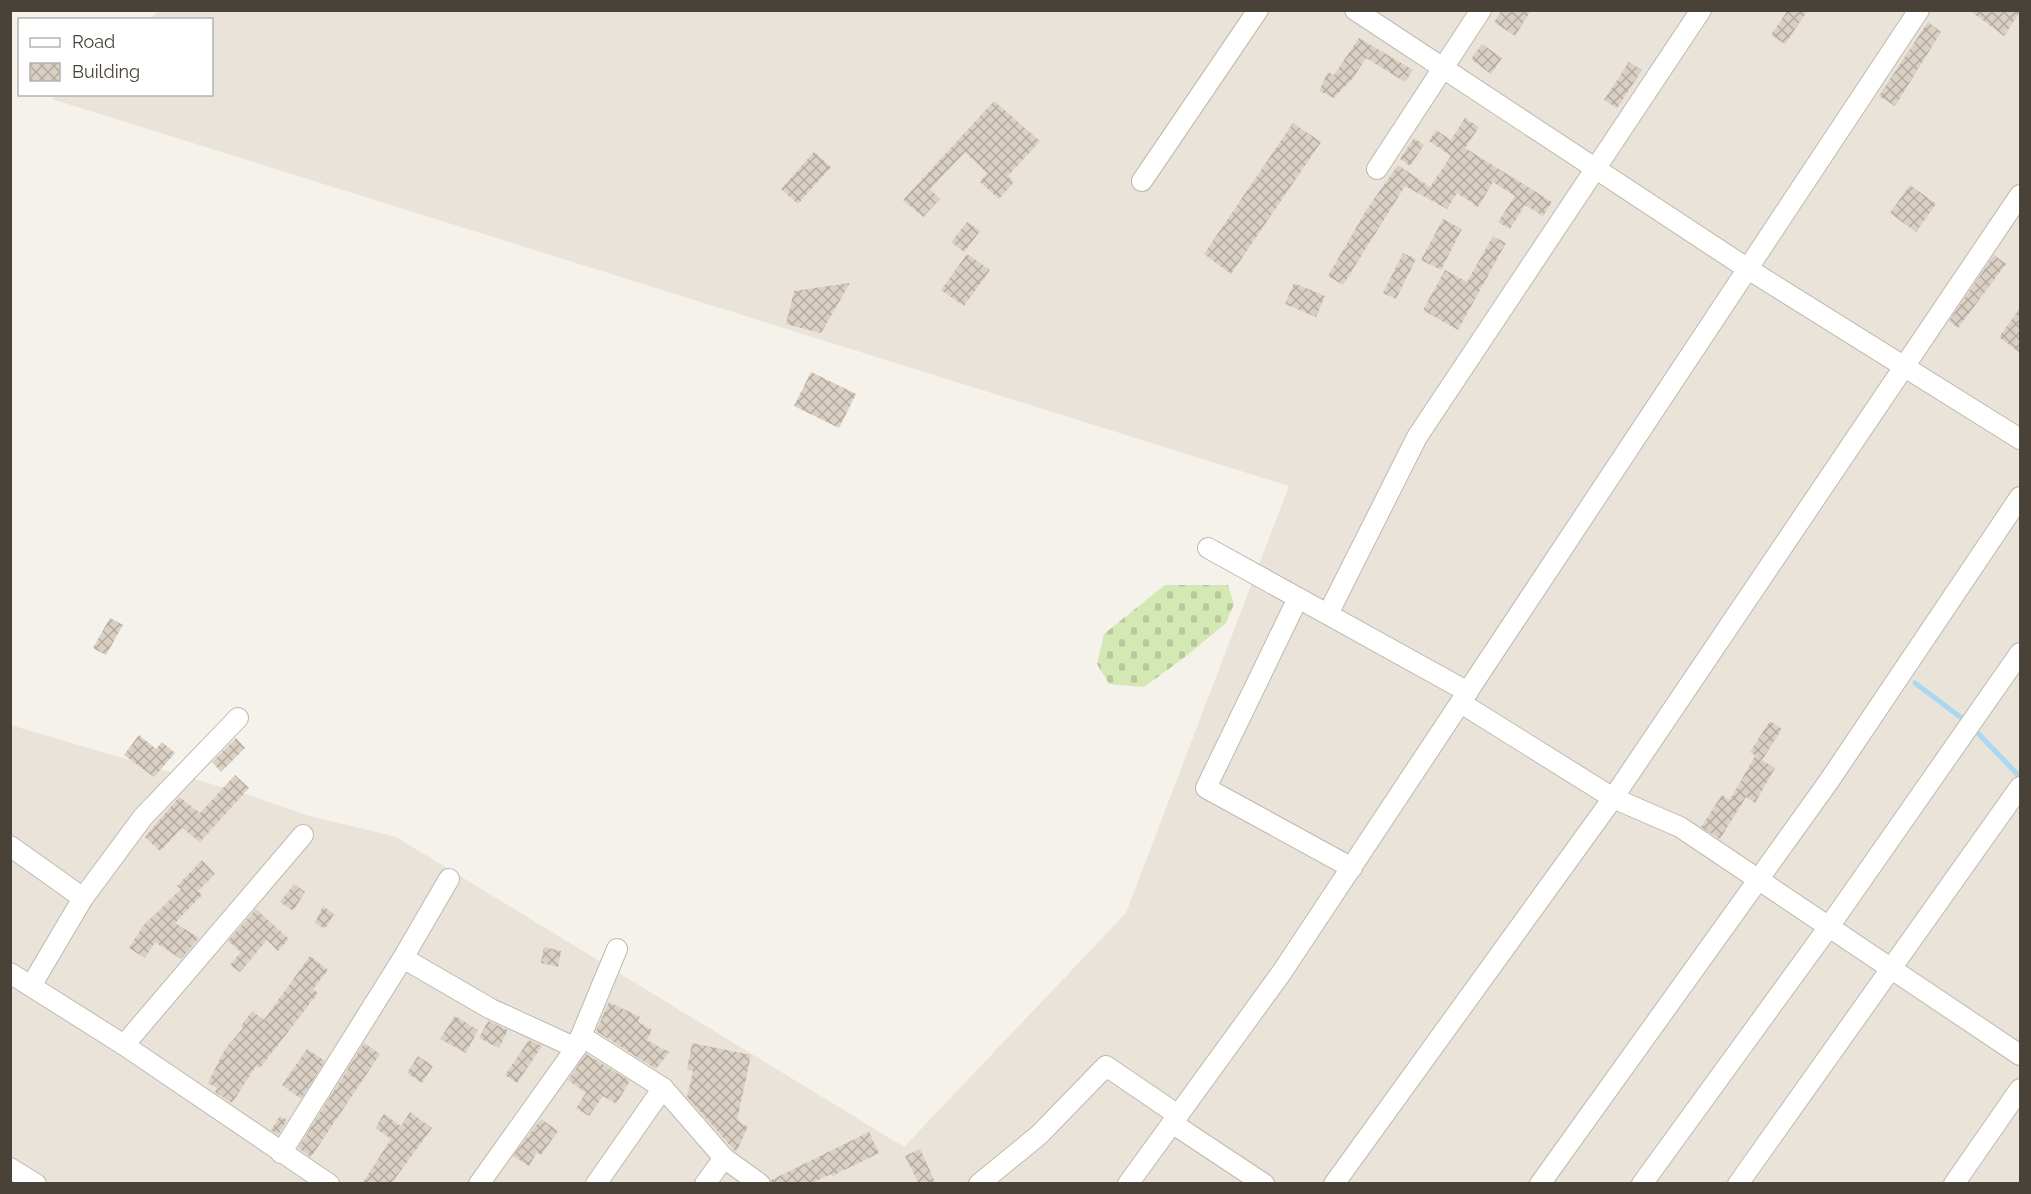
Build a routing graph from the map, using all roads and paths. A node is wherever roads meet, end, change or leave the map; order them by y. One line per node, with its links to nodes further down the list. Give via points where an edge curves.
1 (1258, 10): 9 (street)
2 (1355, 10): 6 (street)
3 (1480, 10): 6 (street)
4 (1701, 10): 8 (street)
5 (1919, 10): 11 (street)
6 (1443, 68): 7 (street); 8 (street)
7 (1377, 169)
8 (1596, 170): 11 (street); 17 (street, via 1417,437)
9 (1142, 181)
10 (2020, 195): 12 (street)
11 (1748, 269): 12 (street); 19 (street)
12 (1904, 365): 13 (street); 22 (street)
13 (2020, 439)
14 (2020, 497): 27 (street)
15 (1208, 548): 16 (street)
16 (1298, 597): 17 (street); 25 (street, via 1206,788)
17 (1328, 614): 19 (street)
18 (2020, 653): 29 (street)
19 (1464, 698): 22 (street); 25 (street)
20 (238, 718): 28 (street, via 143,817)
21 (2020, 787): 32 (street)
22 (1613, 798): 27 (street, via 1680,827); 53 (street)
23 (303, 835): 36 (street)
24 (10, 846): 28 (street)
25 (1352, 867): 40 (street, via 1282,972)
26 (449, 879): 31 (street)
27 (1757, 881): 29 (street); 54 (street)
28 (83, 898): 34 (street)
29 (1828, 928): 32 (street); 55 (street)
30 (617, 949): 35 (street)
31 (403, 958): 35 (street, via 492,1009); 41 (street)
32 (1890, 970): 37 (street); 56 (street)
33 (10, 973): 34 (street)
34 (31, 986): 36 (street)
35 (578, 1042): 38 (street); 46 (street)
36 (124, 1045): 41 (street)
37 (2020, 1055)
38 (663, 1088): 42 (street); 47 (street)
39 (2020, 1089): 57 (street)
40 (1175, 1119): 50 (street, via 1106,1066 1039,1135); 51 (street); 52 (street)
41 (281, 1153): 45 (street)
42 (724, 1158): 48 (street); 49 (street)
43 (10, 1168): 44 (street)
44 (36, 1184)
45 (329, 1184)
46 (479, 1184)
47 (596, 1184)
48 (705, 1184)
49 (760, 1184)
50 (979, 1184)
51 (1128, 1184)
52 (1264, 1184)
53 (1334, 1184)
54 (1540, 1184)
55 (1642, 1184)
56 (1738, 1184)
57 (1954, 1184)

